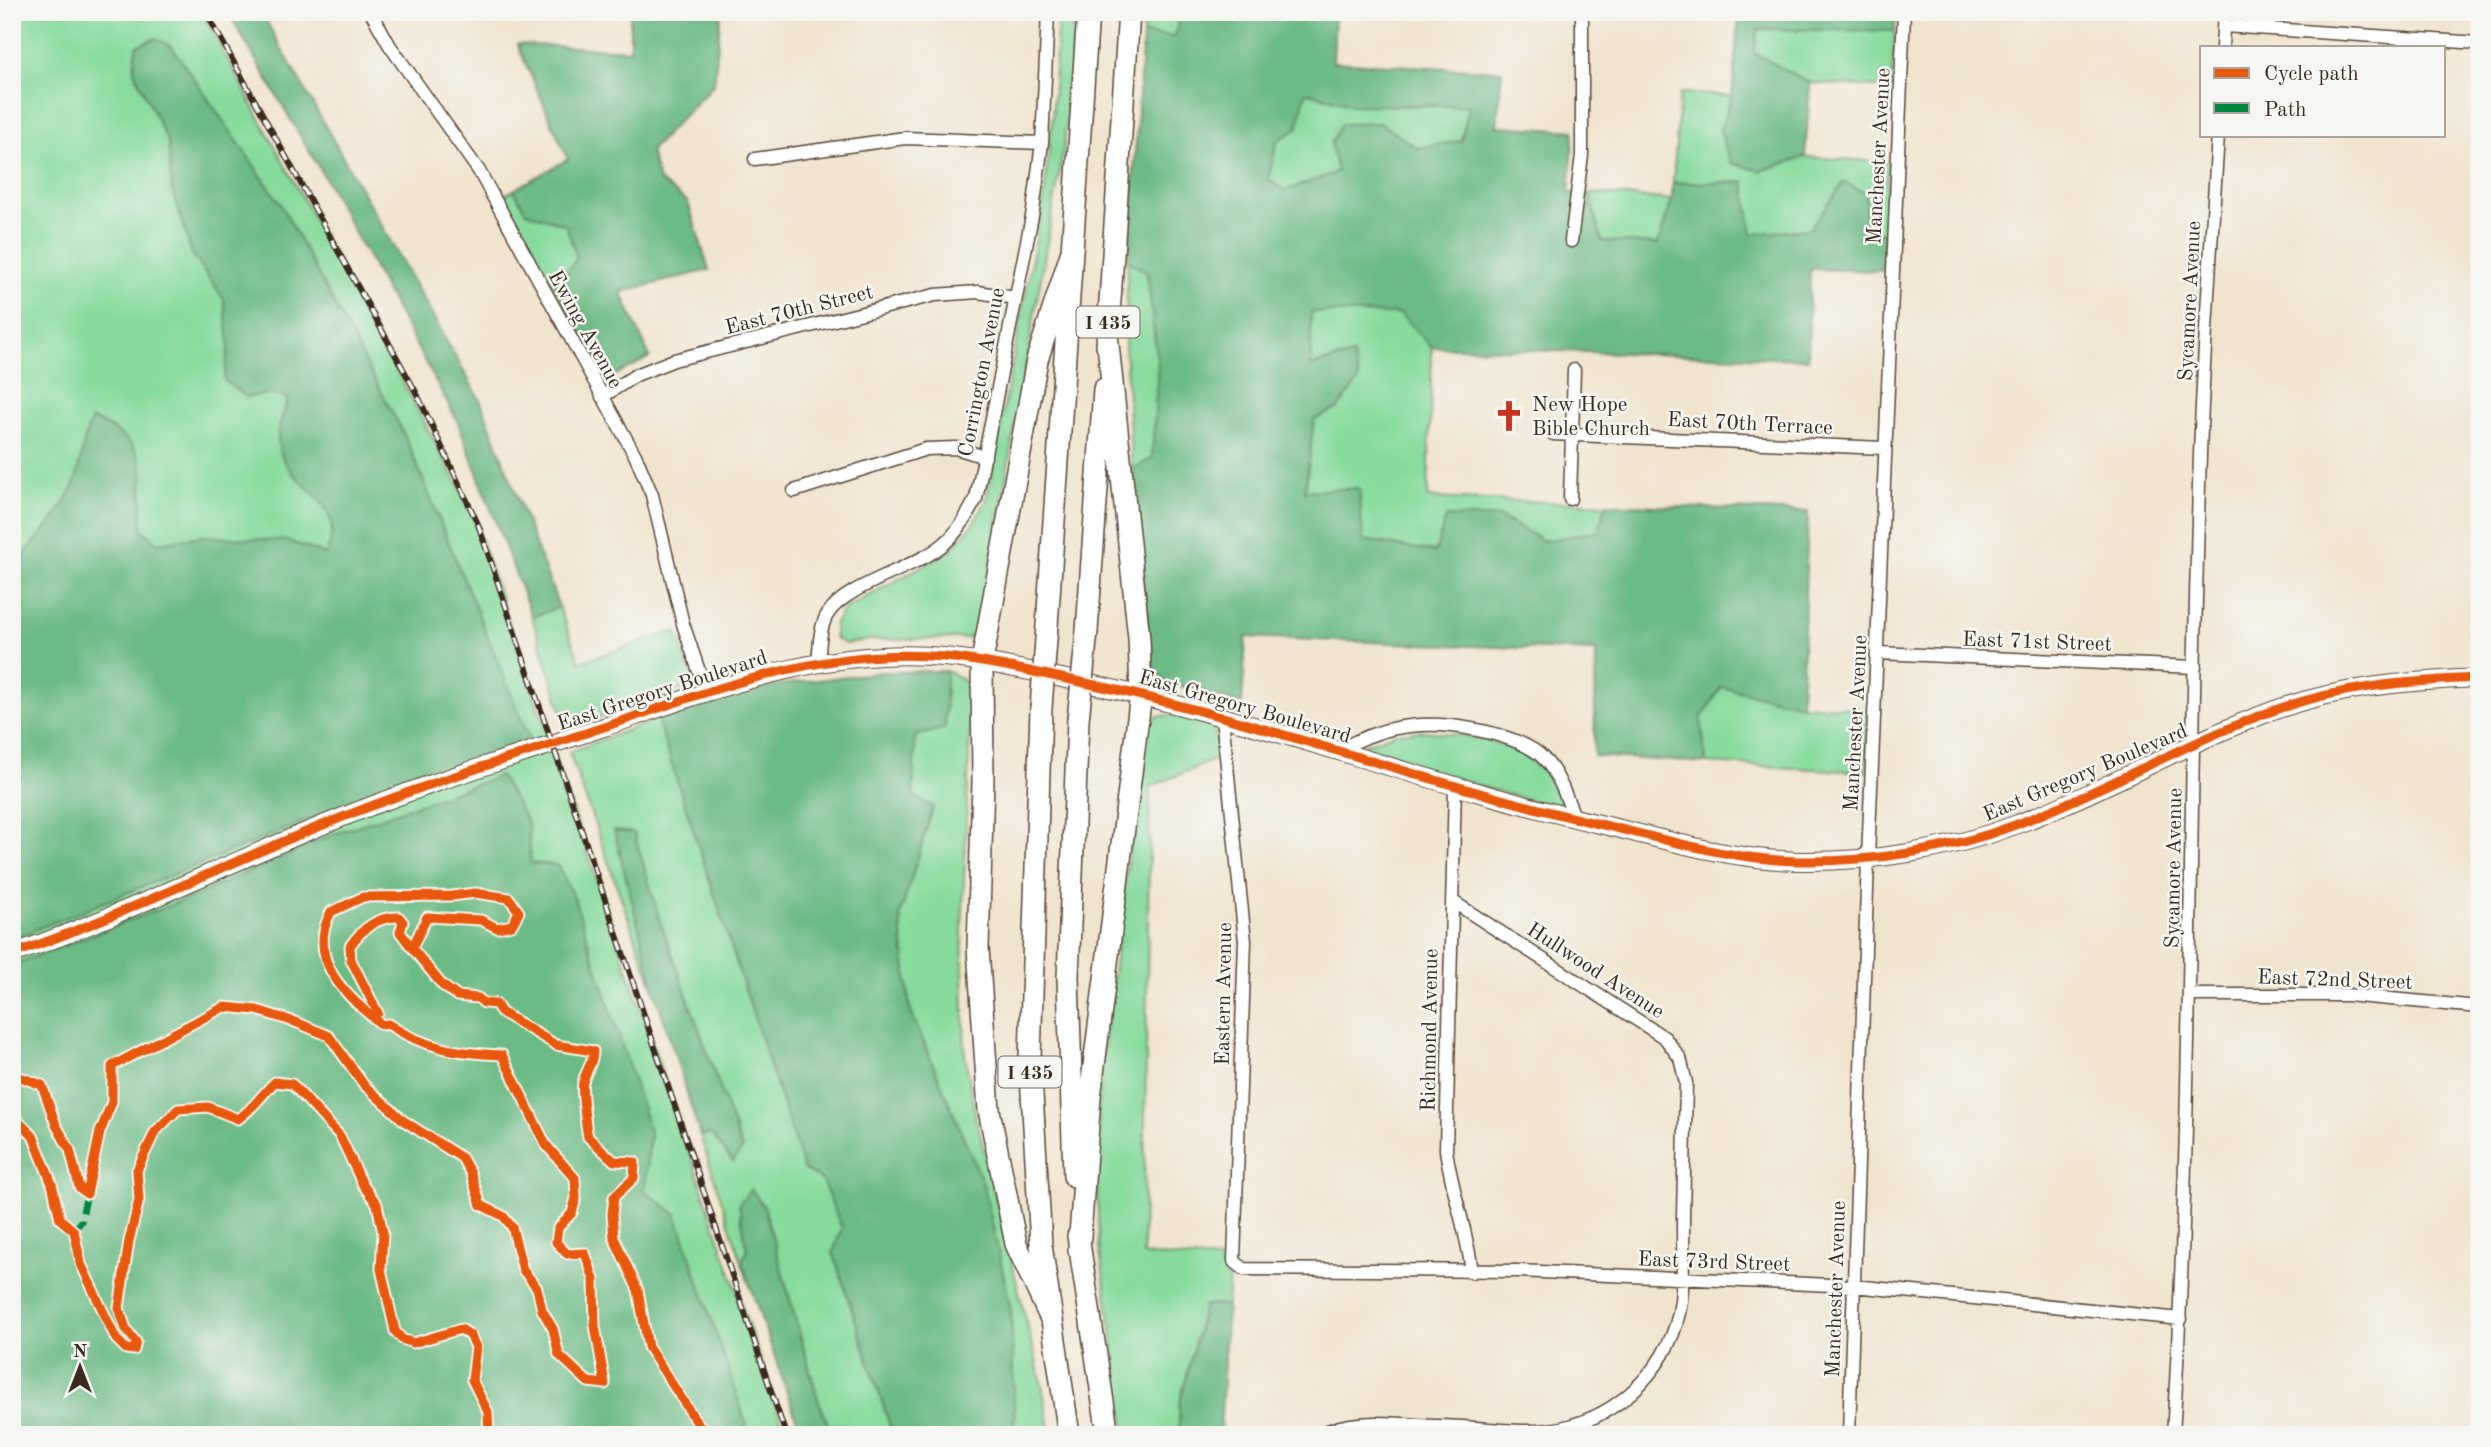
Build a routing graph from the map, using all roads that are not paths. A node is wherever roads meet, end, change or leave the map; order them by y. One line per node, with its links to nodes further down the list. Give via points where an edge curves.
1 (371, 12): 18 (street, Ewing Avenue, via 479,171)
2 (1048, 12): 11 (street, Corrington Avenue)
3 (1088, 12): 14 (highway, I 435)
4 (1129, 12): 16 (highway, I 435)
5 (1582, 12): 13 (street, via 1582,155)
6 (1904, 12): 21 (street, Manchester Avenue)
7 (2224, 19): 8 (street); 9 (street)
8 (2479, 43)
9 (2222, 46)
10 (2218, 136): 28 (street, Sycamore Avenue, via 2201,429)
11 (1042, 143): 12 (street, via 905,138); 15 (street, Corrington Avenue)
12 (754, 159)
13 (1571, 241)
14 (1072, 251): 27 (highway, via 1037,360); 47 (highway, I 435, bridge, via 1041,708 1030,1059 1041,1245)
15 (1015, 299): 18 (street, East 70th Street, via 978,292 935,295 674,360 636,375); 22 (street, Corrington Avenue)
16 (1107, 334): 31 (highway, via 1135,589); 42 (highway, I 435, bridge, via 1078,720 1068,1055)
17 (1574, 370): 20 (street)
18 (602, 397): 30 (street, Ewing Avenue, via 652,495 683,624)
19 (1553, 434): 20 (street, East 70th Terrace)
20 (1573, 434): 21 (street, East 70th Terrace); 24 (street)
21 (1884, 448): 25 (street, Manchester Avenue)
22 (985, 457): 23 (street, via 956,448 926,449); 26 (street, Corrington Avenue, via 976,499 958,529 929,555 835,604 822,626)
23 (794, 491)
24 (1570, 499)
25 (1878, 653): 28 (street, East 71st Street); 37 (street, Manchester Avenue)
26 (818, 662): 27 (main road, East Gregory Boulevard, via 894,656); 30 (main road, East Gregory Boulevard)
27 (982, 662): 31 (main road, East Gregory Boulevard); 47 (highway, via 978,948 989,1110 1016,1244)
28 (2196, 667): 33 (street, Sycamore Avenue)
29 (2479, 678): 33 (main road, East Gregory Boulevard, via 2344,690 2274,710)
30 (706, 692): 39 (main road, East Gregory Boulevard, via 342,817 140,905)
31 (1141, 694): 32 (main road, East Gregory Boulevard); 42 (highway, via 1090,1097)
32 (1222, 717): 34 (main road, East Gregory Boulevard); 43 (street, Eastern Avenue, via 1245,942 1234,1261)
33 (2194, 746): 37 (main road, East Gregory Boulevard, via 2013,826 1943,846); 40 (street, Sycamore Avenue)
34 (1339, 750): 35 (main road, East Gregory Boulevard); 36 (street, via 1360,739 1412,725 1497,734 1539,754 1559,780)
35 (1455, 786): 36 (main road, East Gregory Boulevard); 38 (street, Richmond Avenue)
36 (1576, 819): 37 (main road, East Gregory Boulevard, via 1732,855 1797,861)
37 (1868, 858): 46 (street, Manchester Avenue)
38 (1452, 901): 44 (street, Richmond Avenue, via 1446,1150); 45 (street, Hullwood Avenue, via 1665,1038 1680,1058 1686,1083)
39 (12, 954)
40 (2190, 995): 41 (street, East 72nd Street, via 2346,995); 48 (street, Sycamore Avenue)
41 (2479, 1007)
42 (1079, 1250): 50 (highway, I 435)
43 (1244, 1269): 44 (street, East 73rd Street)
44 (1472, 1272): 45 (street, East 73rd Street)
45 (1682, 1279): 46 (street, East 73rd Street); 51 (street, Hullwood Avenue, via 1677,1322 1668,1346 1648,1375 1613,1408 1590,1420 1534,1431 1347,1425)
46 (1854, 1286): 48 (street, East 73rd Street); 52 (street, Manchester Avenue)
47 (1052, 1318): 49 (highway, I 435)
48 (2181, 1318): 53 (street, Sycamore Avenue)
49 (1069, 1435)
50 (1108, 1435)
51 (1319, 1435)
52 (1849, 1435)
53 (2174, 1435)

